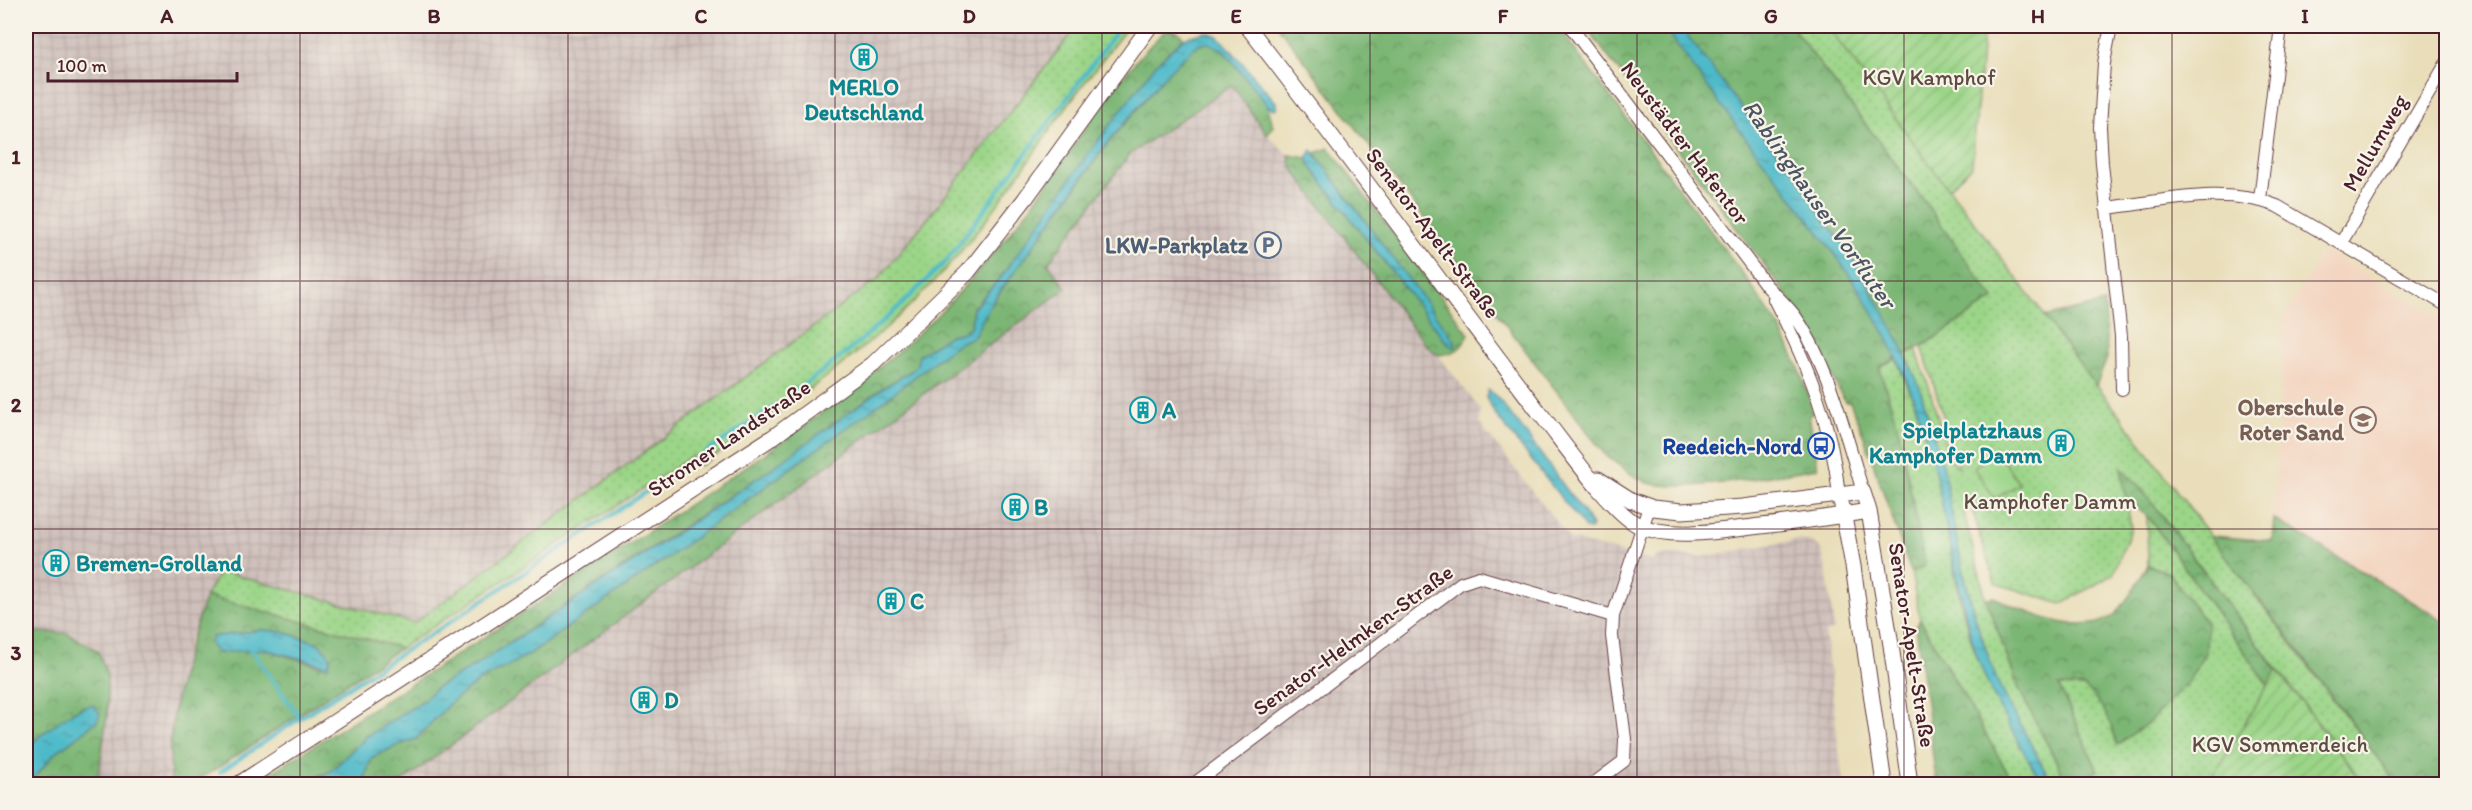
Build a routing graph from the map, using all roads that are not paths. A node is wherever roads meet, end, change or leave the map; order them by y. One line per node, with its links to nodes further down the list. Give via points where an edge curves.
1 (1150, 26): 21 (street, Stromer Landstraße, via 968,272 873,364 773,437)
2 (1248, 26): 13 (street, Senator-Apelt-Straße)
3 (1570, 26): 10 (street, Neustädter Hafentor)
4 (2111, 26): 8 (street, via 2100,127)
5 (2281, 26): 7 (street)
6 (2446, 64): 9 (street, Mellumweg)
7 (2260, 200): 8 (street, via 2219,195); 9 (street)
8 (2106, 208): 12 (street, via 2121,336)
9 (2341, 243): 11 (street)
10 (1766, 285): 14 (street, Neustädter Hafentor, via 1797,319 1820,364); 15 (street, Neustädter Hafentor, via 1801,352 1819,400)
11 (2446, 305)
12 (2122, 389)
13 (1583, 468): 16 (street, Senator-Apelt-Straße, via 1631,500); 19 (street, Senator-Apelt-Straße, via 1626,519)
14 (1863, 492): 15 (street, Senator-Apelt-Straße); 17 (street, Senator-Apelt-Straße)
15 (1839, 495): 16 (street, Senator-Apelt-Straße, via 1705,510); 18 (street, Senator-Apelt-Straße)
16 (1649, 507): 19 (street)
17 (1869, 512): 18 (street, Senator-Apelt-Straße); 25 (street, Senator-Apelt-Straße)
18 (1844, 515): 19 (street, Senator-Apelt-Straße, via 1709,532); 24 (street, Senator-Apelt-Straße)
19 (1642, 527): 20 (street)
20 (1613, 616): 22 (street, Senator-Helmken-Straße, via 1479,578 1461,583); 23 (street, via 1624,761)
21 (239, 784)
22 (1194, 784)
23 (1593, 784)
24 (1884, 784)
25 (1910, 784)

